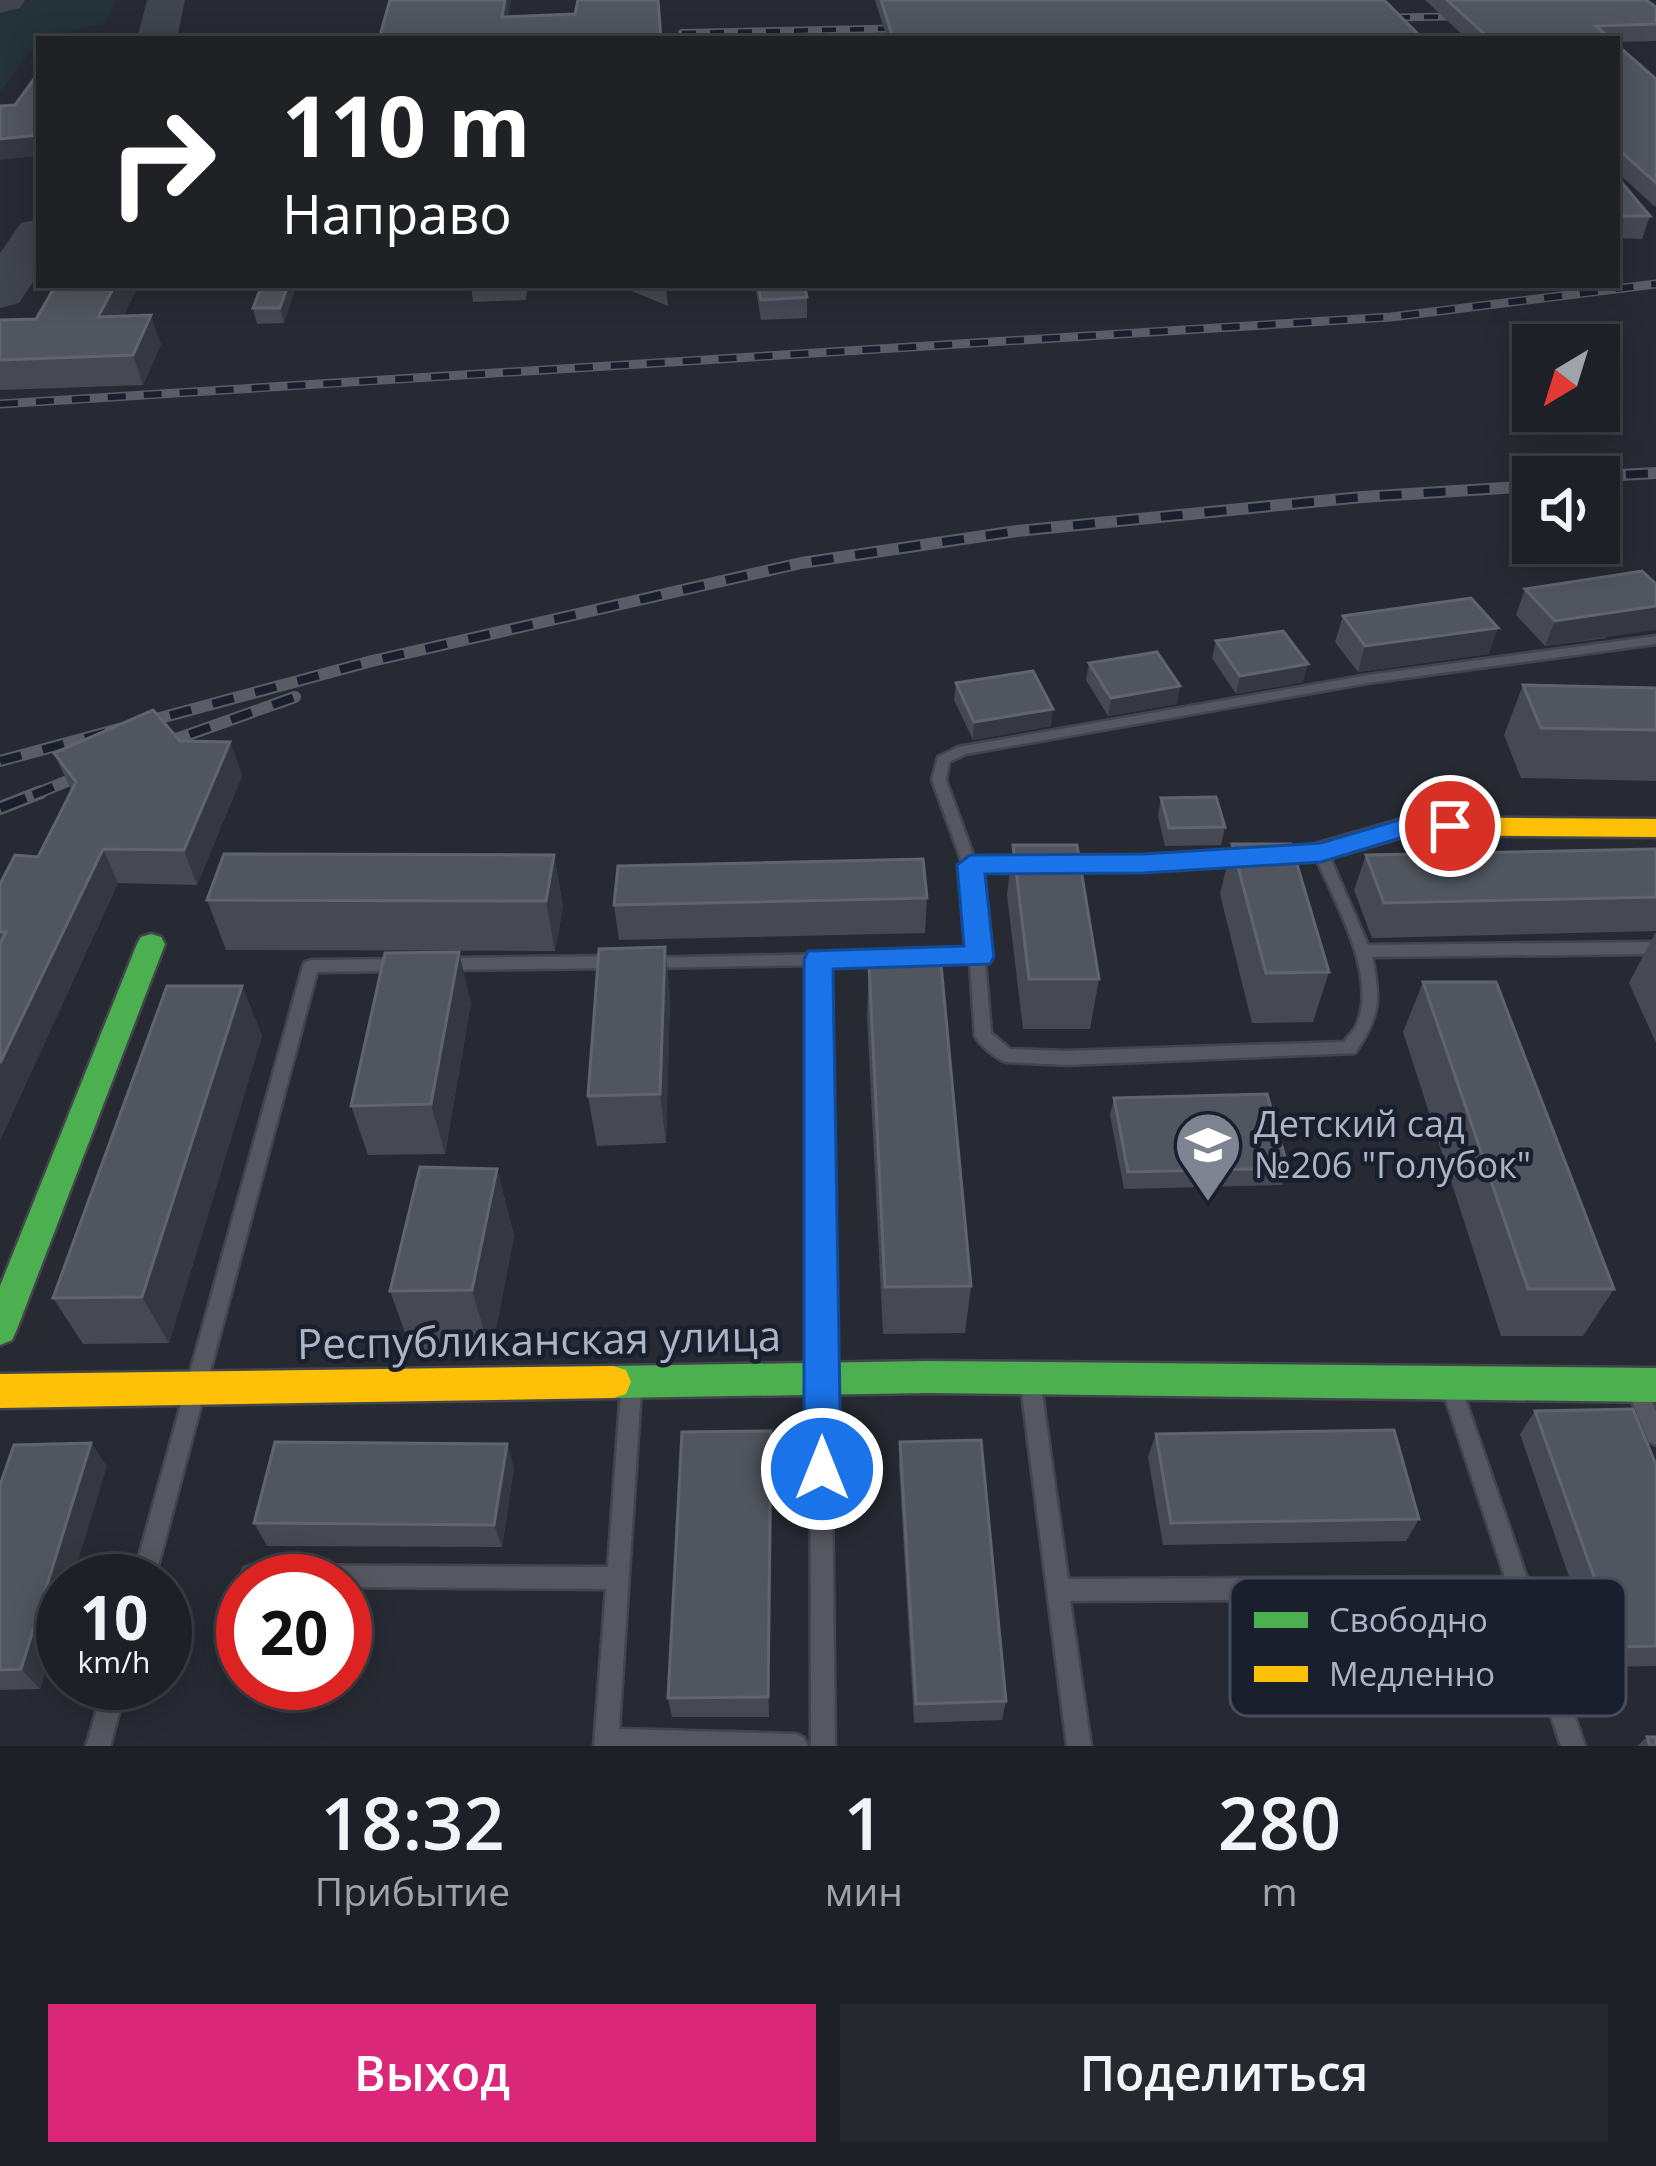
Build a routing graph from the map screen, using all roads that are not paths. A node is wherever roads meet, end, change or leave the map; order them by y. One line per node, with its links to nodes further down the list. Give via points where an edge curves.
1 (1656, 640): 4 (lane, via 1368,679 963,750 943,760 939,780)
2 (1656, 828): 3 (street, via 1409,826)
3 (1321, 852): 4 (lane); 7 (lane)
4 (970, 865): 8 (lane)
5 (151, 944): 10 (street)
6 (1656, 947): 7 (lane)
7 (1361, 951): 8 (lane, via 1372,997 1363,1035 1349,1048 1066,1058 1006,1055 983,1036)
8 (980, 957): 9 (lane)
9 (818, 959): 11 (lane); 16 (lane, via 311,966)
10 (0, 1330)
11 (822, 1377): 12 (street, Республиканская улица); 13 (street, Республиканская улица); 30 (lane)
12 (1030, 1377): 14 (street, Республиканская улица); 24 (lane)
13 (632, 1380): 16 (street, Республиканская улица); 21 (lane)
14 (1450, 1383): 15 (street, Республиканская улица); 22 (lane)
15 (1646, 1385): 18 (lane)
16 (196, 1388): 17 (street, Республиканская улица); 19 (lane)
17 (0, 1391)
18 (1656, 1435)
19 (150, 1554)
20 (372, 1577): 21 (lane)
21 (617, 1578): 27 (lane)
22 (1518, 1578)
23 (1230, 1589): 24 (lane)
24 (1058, 1590): 31 (lane)
25 (108, 1710): 28 (lane)
26 (1563, 1716): 32 (lane)
27 (606, 1743): 29 (lane)
28 (98, 1746)
29 (796, 1746)
30 (824, 1746)
31 (1079, 1746)
32 (1573, 1746)

